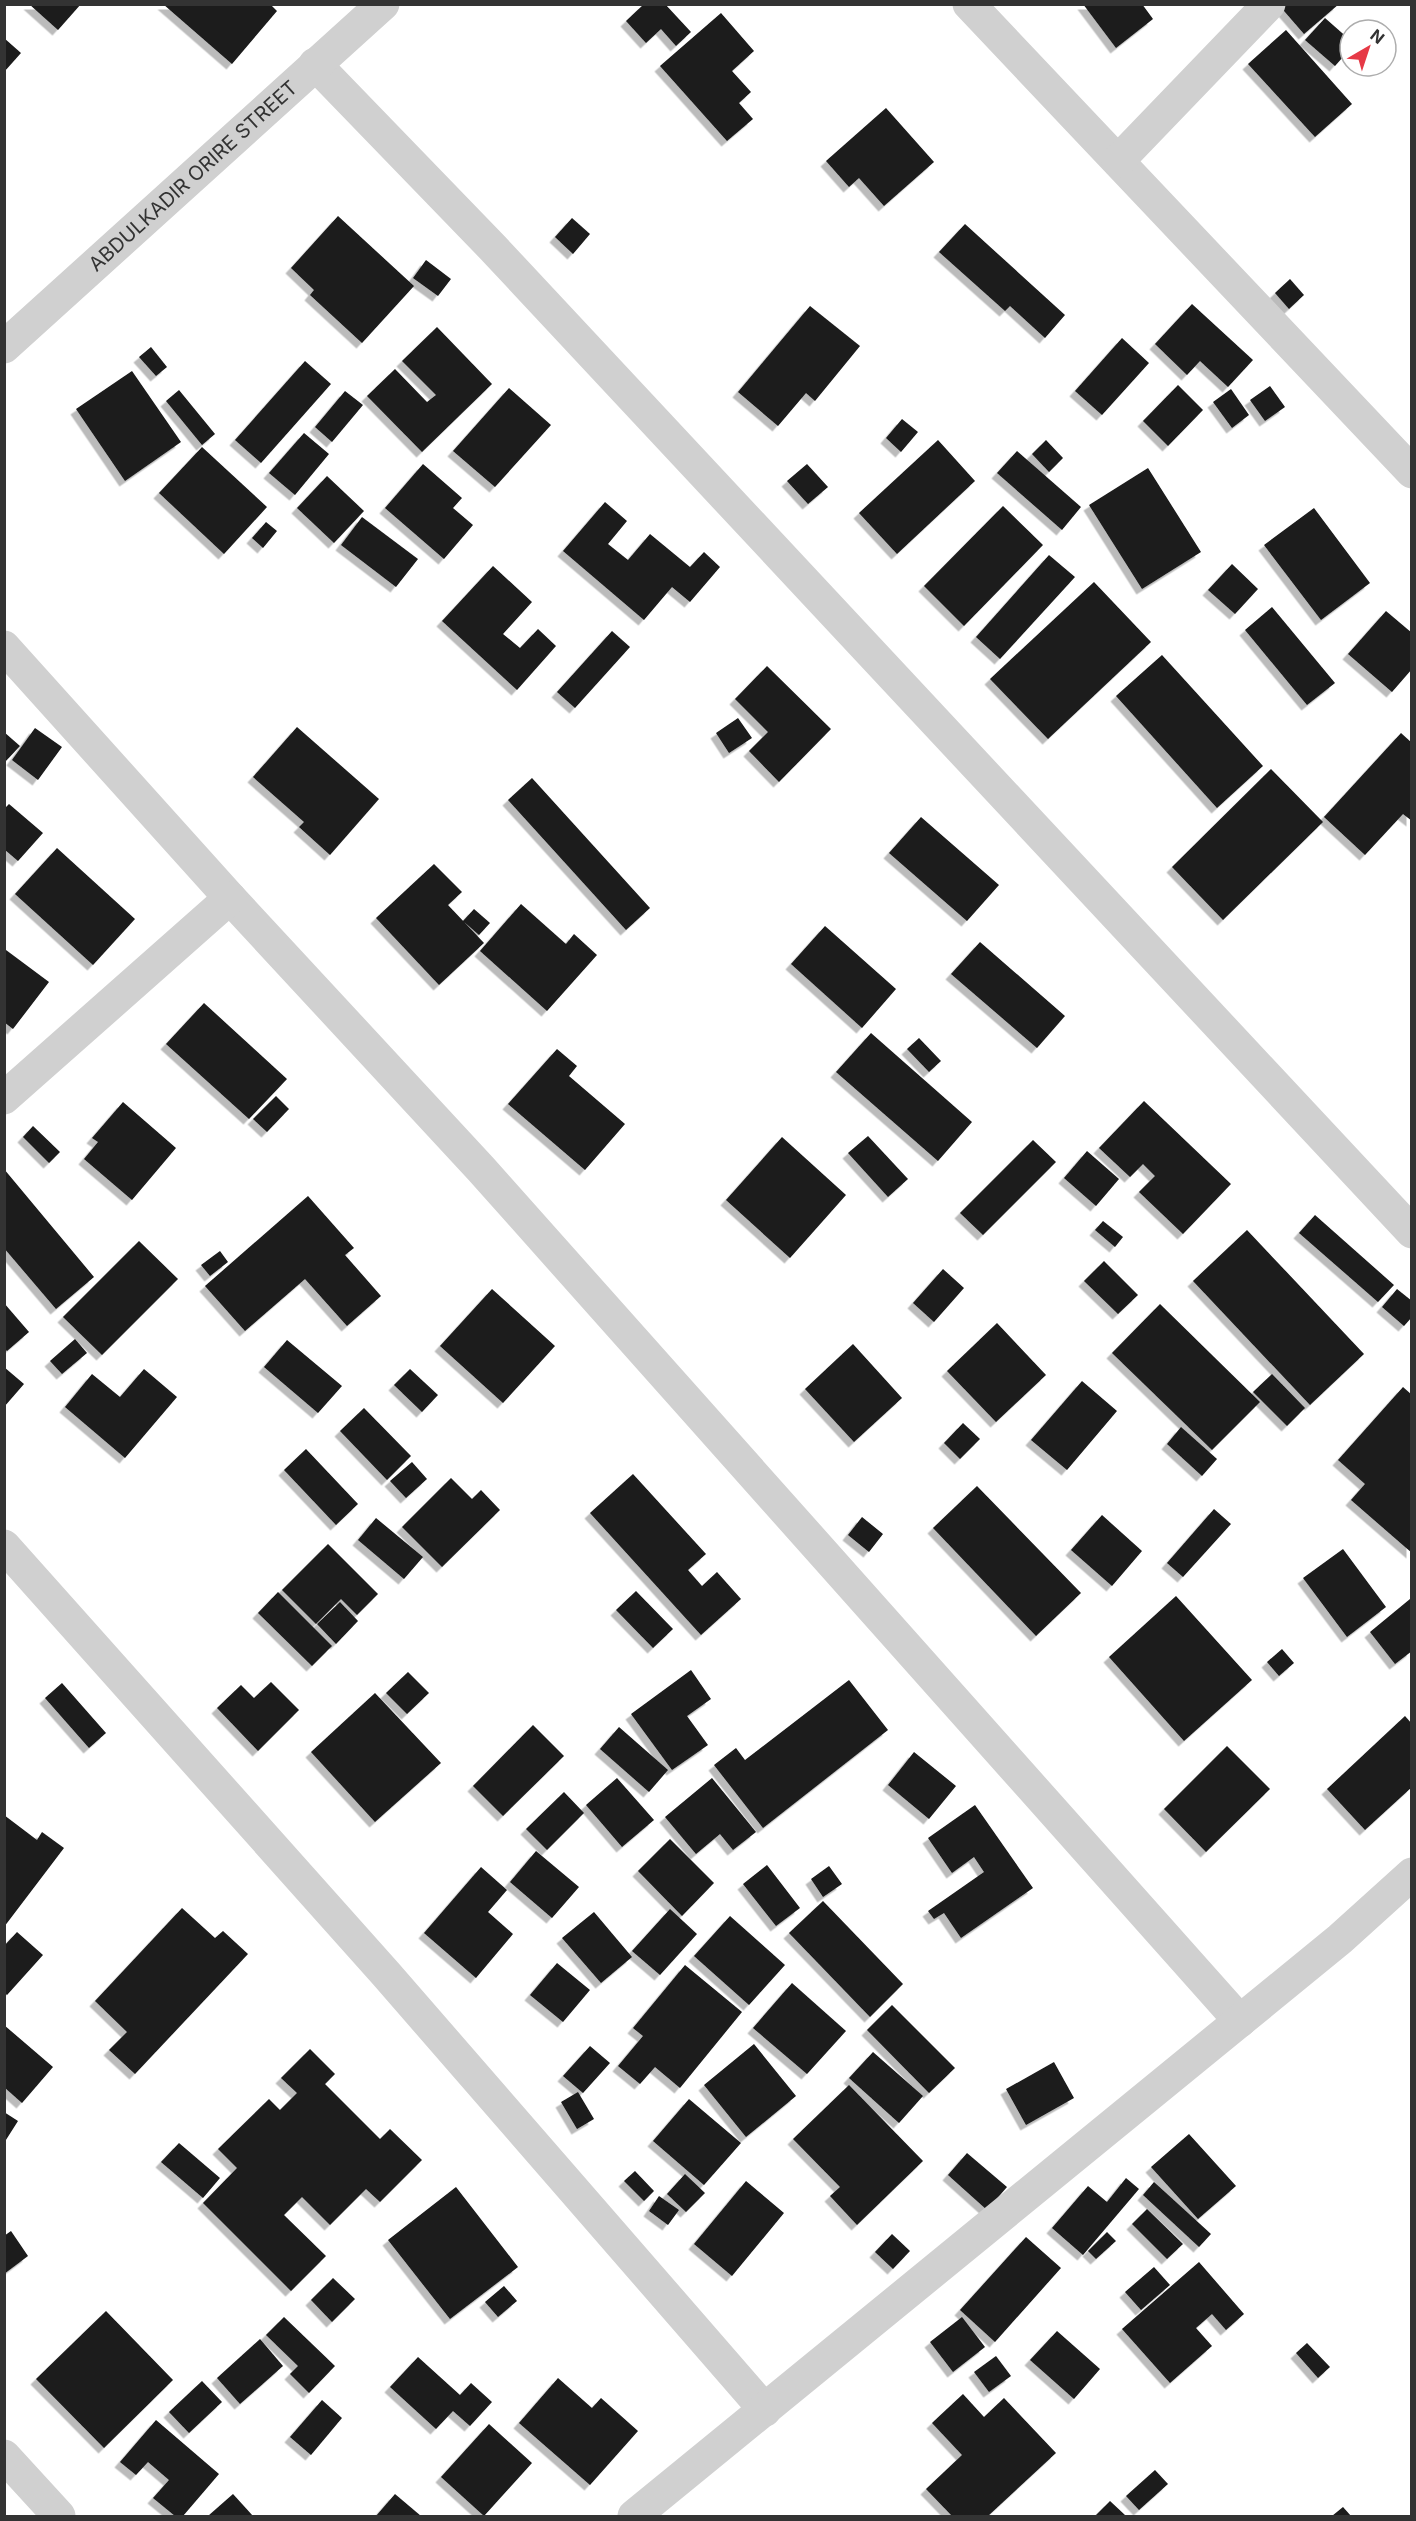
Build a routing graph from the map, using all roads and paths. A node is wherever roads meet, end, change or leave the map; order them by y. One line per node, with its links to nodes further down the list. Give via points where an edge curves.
1 (383, 4): 4 (street, ABDULKADIR ORIRE STREET)
2 (969, 4): 5 (street)
3 (1269, 4): 5 (street)
4 (315, 64): 6 (street, ABDULKADIR ORIRE STREET); 11 (street, via 501,257)
5 (1118, 161): 7 (street)
6 (4, 347)
7 (1412, 472)
8 (4, 647): 9 (street)
9 (230, 898): 10 (street); 14 (street, via 481,1168)
10 (4, 1098)
11 (1412, 1232)
12 (4, 1546): 15 (street, via 393,1983)
13 (1412, 1874): 14 (street)
14 (1240, 2021): 15 (street)
15 (765, 2410): 18 (street)
16 (4, 2456): 17 (street)
17 (59, 2517)
18 (634, 2517)

